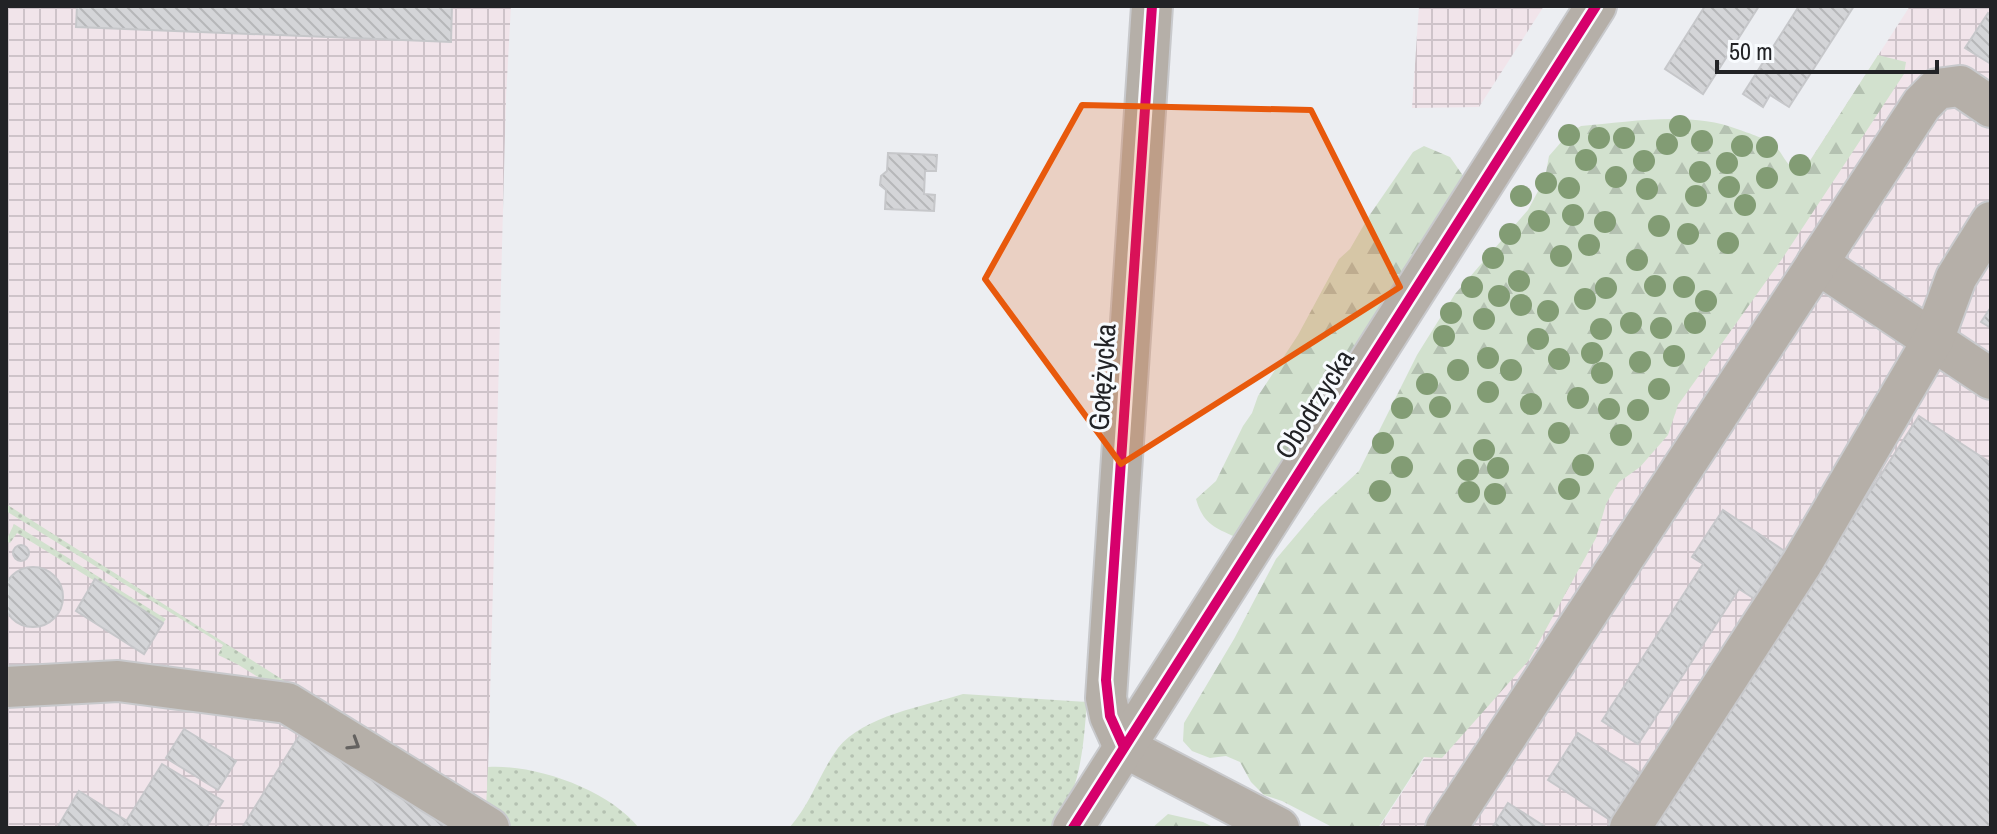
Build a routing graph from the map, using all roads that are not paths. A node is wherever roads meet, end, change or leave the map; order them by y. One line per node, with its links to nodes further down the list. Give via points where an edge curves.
1 (1152, 6): 9 (street, Gołężycka, via 1106,680 1110,716)
2 (1596, 6): 9 (street, Obodrzycka)
3 (1991, 107): 5 (street, via 1960,86 1937,89)
4 (1991, 222): 6 (street, via 1956,278)
5 (1817, 263): 6 (street); 13 (street)
6 (1933, 340): 7 (street); 14 (street, via 1802,563)
7 (1991, 379)
8 (6, 687): 10 (street, one-way to 10, via 118,681 287,703)
9 (1124, 747): 11 (street, Obodrzycka); 12 (street)
10 (489, 828)
11 (1073, 828)
12 (1279, 828)
13 (1446, 828)
14 (1630, 828)

